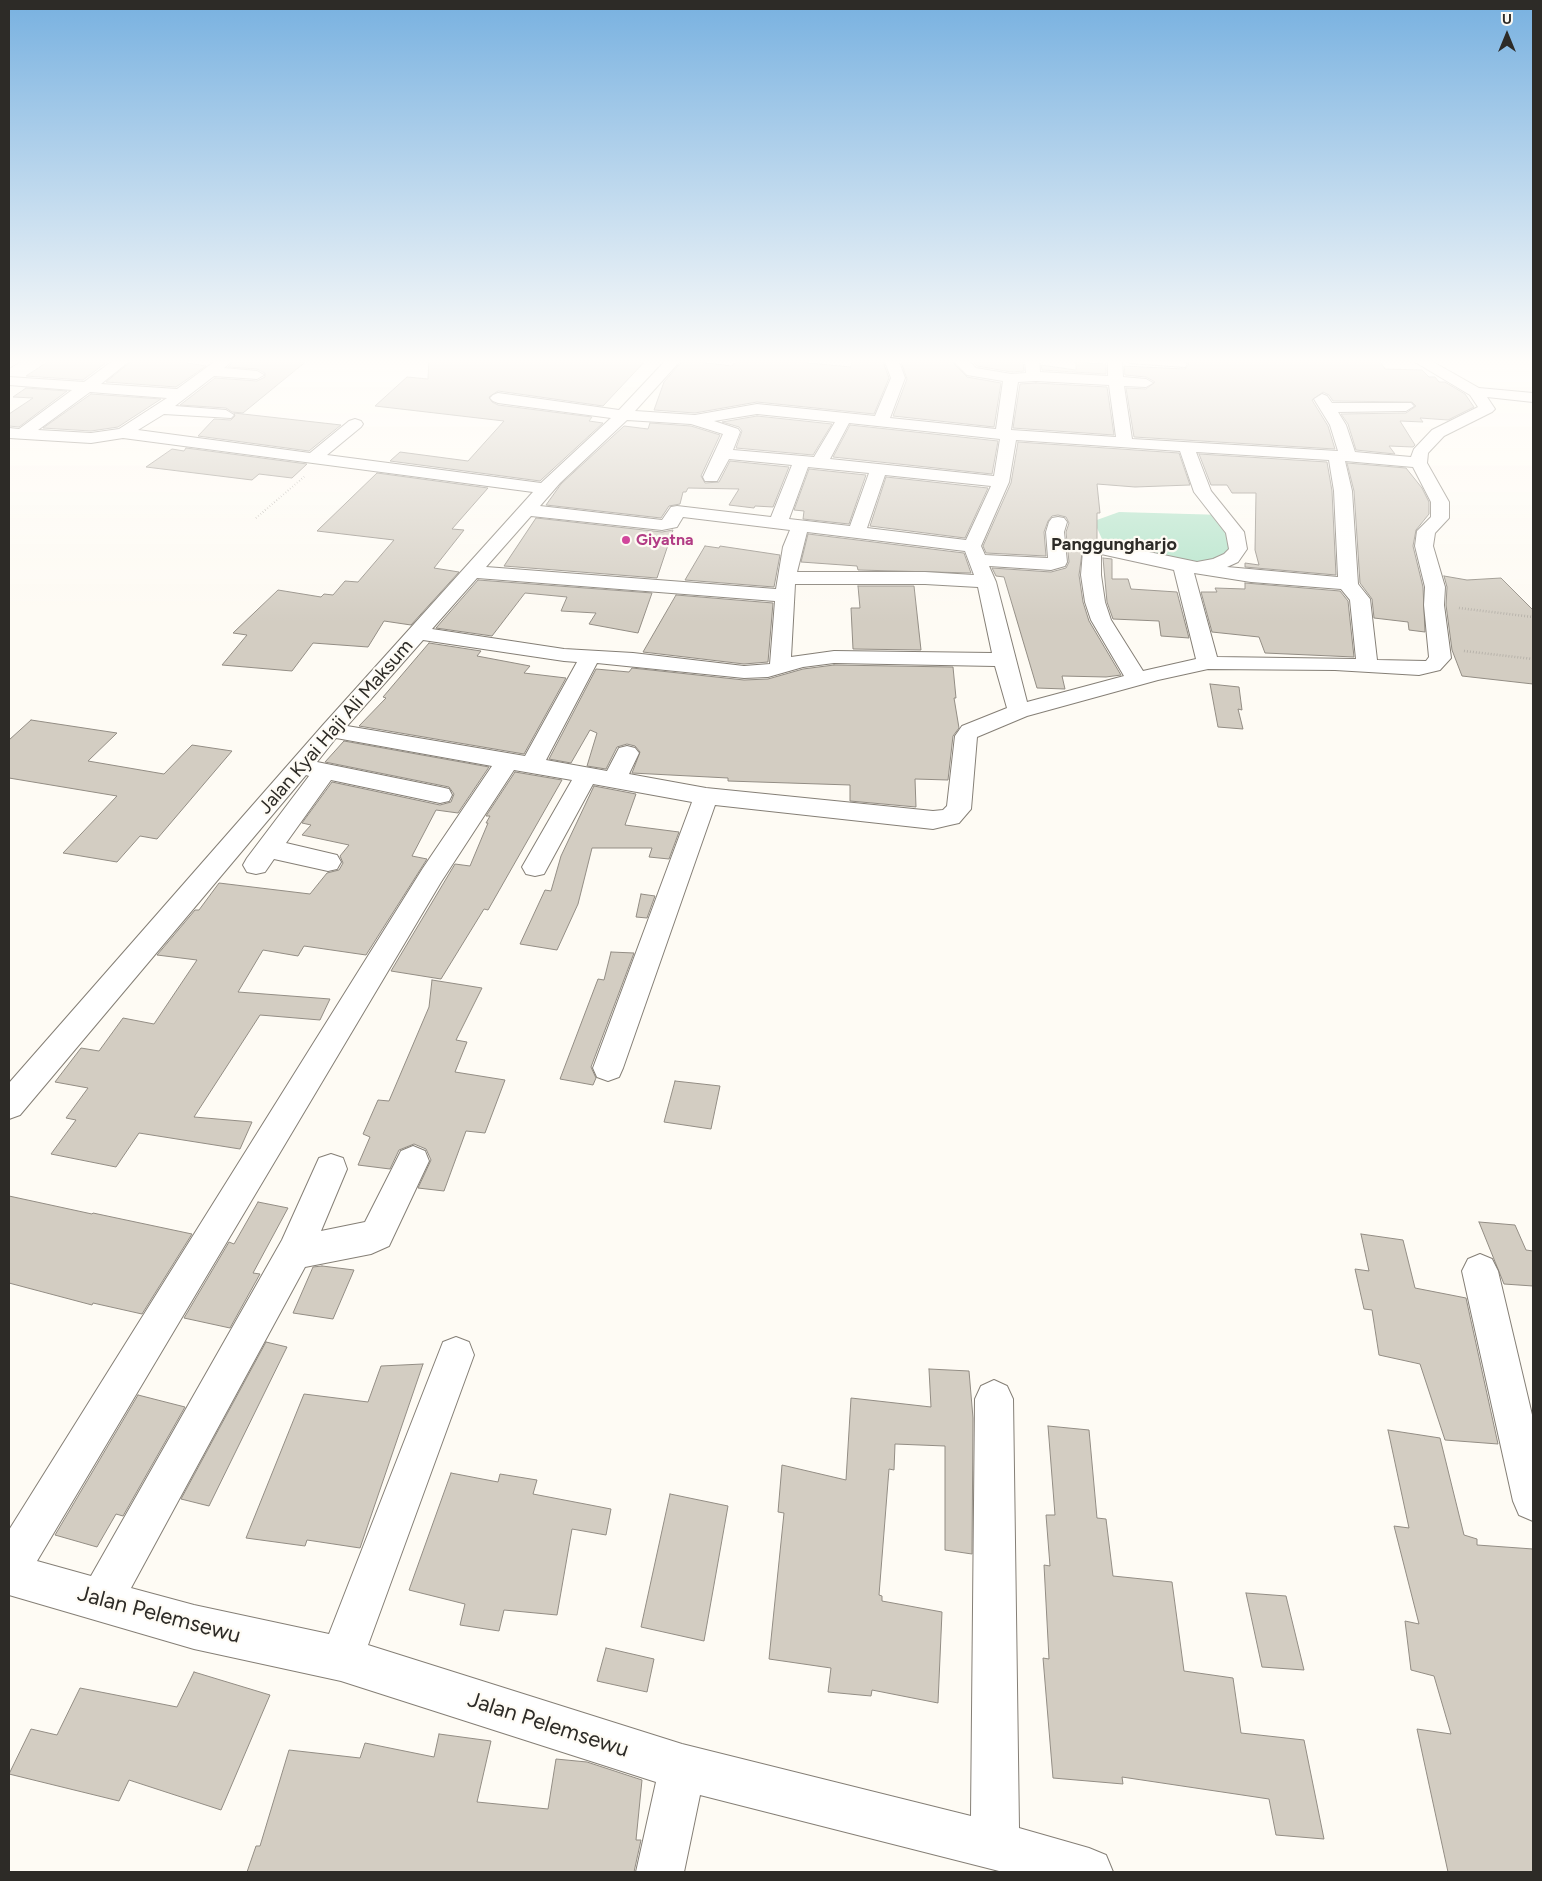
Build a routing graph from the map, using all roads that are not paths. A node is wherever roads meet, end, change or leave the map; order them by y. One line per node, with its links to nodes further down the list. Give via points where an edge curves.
1 (231, 447): 13 (street)
2 (331, 447): 13 (street)
3 (590, 447): 19 (street, Jalan Kyai Haji Ali Maksum)
4 (727, 447): 11 (street)
5 (822, 447): 14 (street)
6 (1005, 447): 18 (street)
7 (1182, 447): 8 (street)
8 (1186, 447): 12 (street); 28 (street, via 1203,492 1235,532 1238,548 1231,558 1218,564)
9 (1339, 447): 12 (street)
10 (1425, 447): 15 (street)
11 (724, 454): 14 (street); 17 (street)
12 (1342, 456): 15 (street); 31 (street)
13 (319, 458): 19 (street)
14 (811, 461): 16 (street); 24 (street)
15 (1418, 463): 37 (street, via 1440,502 1440,518 1426,531 1424,546 1435,586 1440,658 1433,666 1419,669)
16 (878, 469): 18 (street); 26 (street)
17 (711, 477)
18 (1001, 482): 27 (street)
19 (546, 489): 21 (street, Jalan Kyai Haji Ali Maksum)
20 (685, 494): 22 (street)
21 (528, 510): 22 (street, via 662,525 671,523); 29 (street, Jalan Kyai Haji Ali Maksum)
22 (677, 511): 24 (street)
23 (1058, 522): 27 (street, via 1055,532 1058,562 1051,564)
24 (778, 523): 25 (street)
25 (800, 526): 26 (street); 32 (street, via 792,547)
26 (856, 533): 27 (street)
27 (974, 553): 30 (street)
28 (1190, 567): 31 (street); 36 (street); 39 (street, via 1101,548 1092,551 1091,574 1101,620)
29 (474, 572): 32 (street, via 528,578); 33 (street, Jalan Kyai Haji Ali Maksum)
30 (986, 582): 32 (street, via 925,578); 35 (street)
31 (1348, 584): 37 (street, via 1360,599)
32 (785, 587): 38 (street)
33 (419, 633): 34 (street); 41 (street, Jalan Kyai Haji Ali Maksum)
34 (590, 657): 38 (street, via 744,672); 43 (street)
35 (1004, 660): 38 (street, via 834,656); 40 (street)
36 (1208, 663): 37 (street); 39 (street)
37 (1367, 666)
38 (780, 668)
39 (1137, 678): 40 (street)
40 (1019, 711): 49 (street, via 977,728 966,736 959,810 950,817 933,820)
41 (330, 730): 43 (street); 44 (street, Jalan Kyai Haji Ali Maksum)
42 (627, 753): 47 (street)
43 (519, 764): 46 (street); 61 (street, via 432,875)
44 (300, 766): 45 (street); 53 (street, Jalan Kyai Haji Ali Maksum)
45 (325, 771): 48 (street); 50 (street, via 262,857)
46 (586, 776): 47 (street); 51 (street)
47 (614, 780): 49 (street)
48 (440, 795)
49 (706, 796): 52 (street)
50 (328, 862)
51 (535, 867)
52 (608, 1068)
53 (9, 1106)
54 (413, 1161): 56 (street, via 377,1234 371,1238)
55 (331, 1168): 56 (street)
56 (294, 1252): 63 (street)
57 (1480, 1272): 60 (street)
58 (456, 1355): 64 (street)
59 (994, 1399): 66 (street)
60 (1533, 1501)
61 (9, 1568)
62 (9, 1574): 63 (street, Jalan Pelemsewu)
63 (101, 1600): 64 (street, Jalan Pelemsewu, via 194,1628)
64 (341, 1659): 65 (street, Jalan Pelemsewu)
65 (682, 1767): 66 (street, Jalan Pelemsewu); 67 (street)
66 (995, 1846): 68 (street, Jalan Pelemsewu)
67 (660, 1872)
68 (1089, 1872)

